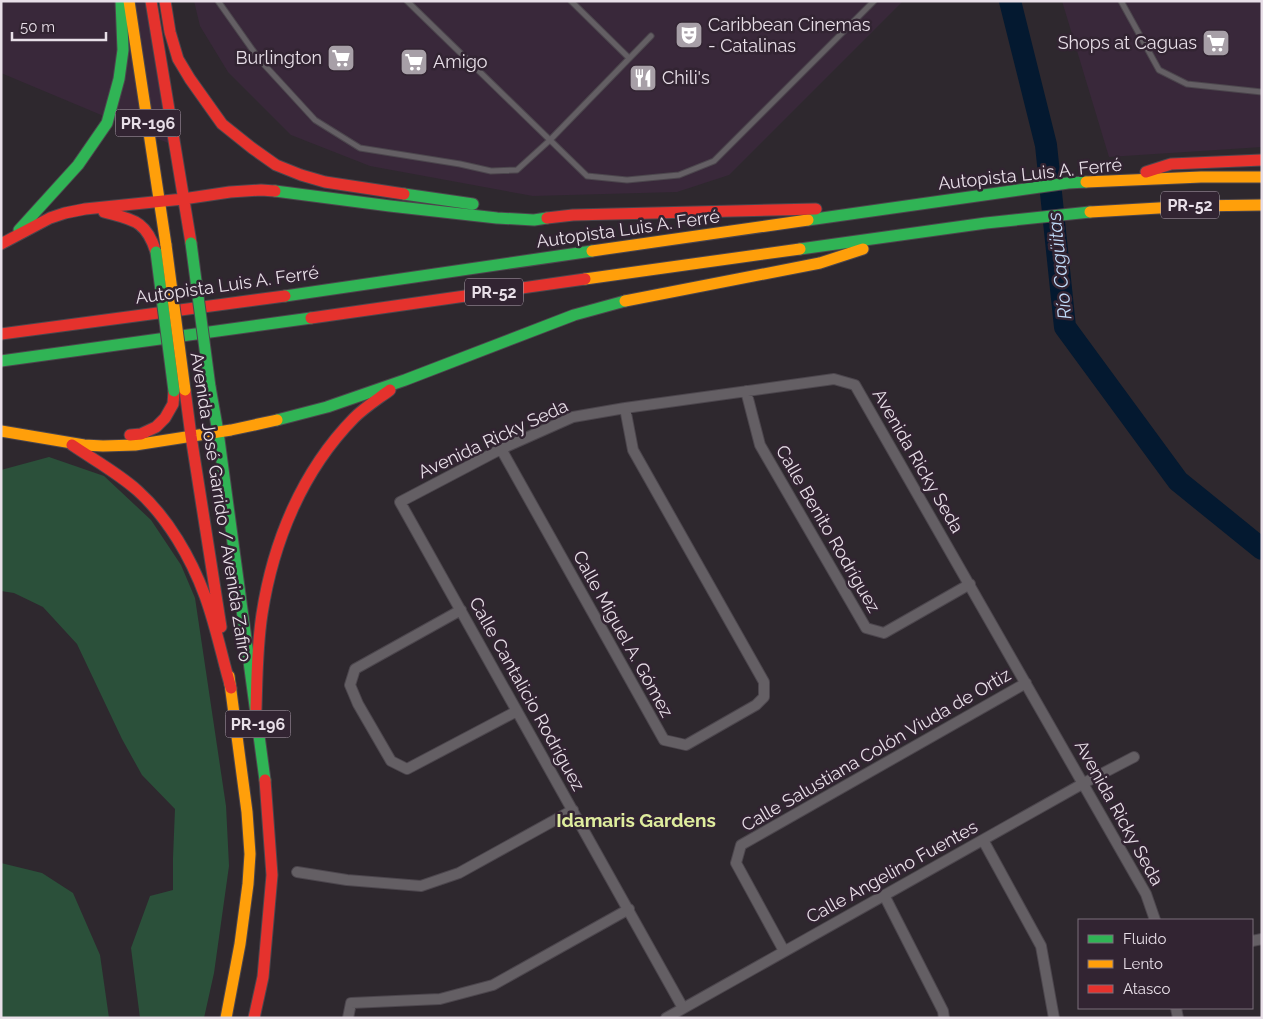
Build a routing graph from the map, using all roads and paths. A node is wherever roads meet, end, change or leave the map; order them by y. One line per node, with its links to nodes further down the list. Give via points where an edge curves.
1 (121, 1): 26 (main road, via 124,50 107,123 78,165)
2 (129, 1): 18 (main road, Avenida José Garrido / Avenida Zafiro / PR-196)
3 (151, 1): 17 (main road, Avenida José Garrido / Avenida Zafiro / PR-196)
4 (165, 1): 19 (main road, via 178,59 190,80 222,124 276,165 325,182)
5 (218, 1): 13 (lane, via 258,59 315,120 360,148 500,171 517,170)
6 (407, 1): 13 (lane)
7 (571, 1): 11 (lane)
8 (874, 1): 13 (lane, via 714,161 679,175 627,180 587,176)
9 (1121, 1): 12 (lane, via 1159,70 1187,84)
10 (651, 36): 11 (lane)
11 (629, 58): 13 (lane)
12 (1262, 92)
13 (550, 140)
14 (1262, 160): 16 (main road, via 1171,164)
15 (1262, 177): 16 (main road, Autopista Luis A. Ferré / PR-52)
16 (1115, 180): 23 (main road, Autopista Luis A. Ferré / PR-52, via 1068,183)
17 (183, 199): 18 (main road); 24 (main road, via 261,190 496,218 534,220); 34 (main road, Avenida José Garrido / Avenida Zafiro / PR-196, bridge)
18 (160, 201): 21 (main road); 30 (main road, Avenida José Garrido / Avenida Zafiro / PR-196, bridge)
19 (488, 205)
20 (1262, 205): 25 (main road, PR-52, via 1216,204 1065,214)
21 (93, 208): 26 (main road, via 58,216); 30 (main road, bridge, via 141,224 152,240)
22 (524, 208): 24 (main road)
23 (884, 209): 24 (main road); 27 (main road, Autopista Luis A. Ferré / PR-52)
24 (573, 215)
25 (914, 233): 28 (main road, PR-52); 29 (main road, via 820,263 574,314)
26 (6, 241)
27 (1, 334)
28 (1, 361)
29 (405, 380): 34 (main road, via 292,417); 43 (main road, via 354,418 337,436 301,488 268,581 258,644)
30 (180, 390): 35 (main road, Avenida José Garrido / Avenida Zafiro / PR-196); 36 (main road, via 165,418 141,434)
31 (746, 391): 32 (street, Avenida Ricky Seda); 39 (street, Avenida Ricky Seda, via 834,379 855,385); 39 (street, Calle Benito Rodríguez, via 760,445 866,628 884,633)
32 (625, 408): 37 (street, Avenida Ricky Seda, via 573,417); 37 (street, Calle Miguel A. Gómez, via 633,450 764,682 764,697 756,705 686,745 664,740)
33 (1, 431): 36 (main road)
34 (218, 432): 35 (main road); 43 (main road, Avenida José Garrido / Avenida Zafiro / PR-196)
35 (191, 436): 36 (main road, via 127,445); 42 (main road, Avenida José Garrido / Avenida Zafiro / PR-196)
36 (67, 442): 42 (main road, via 119,475 158,510 185,553 205,595)
37 (501, 449): 38 (street, Avenida Ricky Seda)
38 (400, 502): 40 (street, Calle Cantalicio Rodríguez)
39 (970, 584): 41 (street, Avenida Ricky Seda)
40 (461, 610): 44 (street, Calle Cantalicio Rodríguez); 44 (street, via 355,669 350,685 358,704 391,761 407,768)
41 (1026, 683): 46 (street, Avenida Ricky Seda); 53 (street, Calle Salustiana Colón Viuda de Ortiz, via 741,845 736,863)
42 (231, 688): 56 (main road, Avenida José Garrido / Avenida Zafiro / PR-196, via 250,854 241,935)
43 (256, 710): 57 (main road, Avenida José Garrido / Avenida Zafiro / PR-196, via 267,792 272,875 263,977)
44 (517, 711): 47 (street, Calle Cantalicio Rodríguez)
45 (1134, 757): 46 (street, Calle Angelino Fuentes)
46 (1084, 783): 48 (street, Calle Angelino Fuentes); 52 (street, Avenida Ricky Seda, via 1146,894)
47 (573, 810): 49 (street, via 459,873 421,886); 51 (street, Calle Cantalicio Rodríguez)
48 (983, 840): 50 (street, Calle Angelino Fuentes); 60 (street, via 1041,946)
49 (298, 872)
50 (884, 895): 53 (street, Calle Angelino Fuentes); 55 (street)
51 (629, 909): 54 (street, Calle Cantalicio Rodríguez); 58 (street, via 493,985 440,999 351,1003)
52 (1155, 919)
53 (784, 951): 54 (street, Calle Angelino Fuentes)
54 (684, 1008): 59 (street, Calle Angelino Fuentes)
55 (943, 1015)
56 (226, 1018)
57 (254, 1018)
58 (348, 1018)
59 (666, 1018)
60 (1054, 1018)

